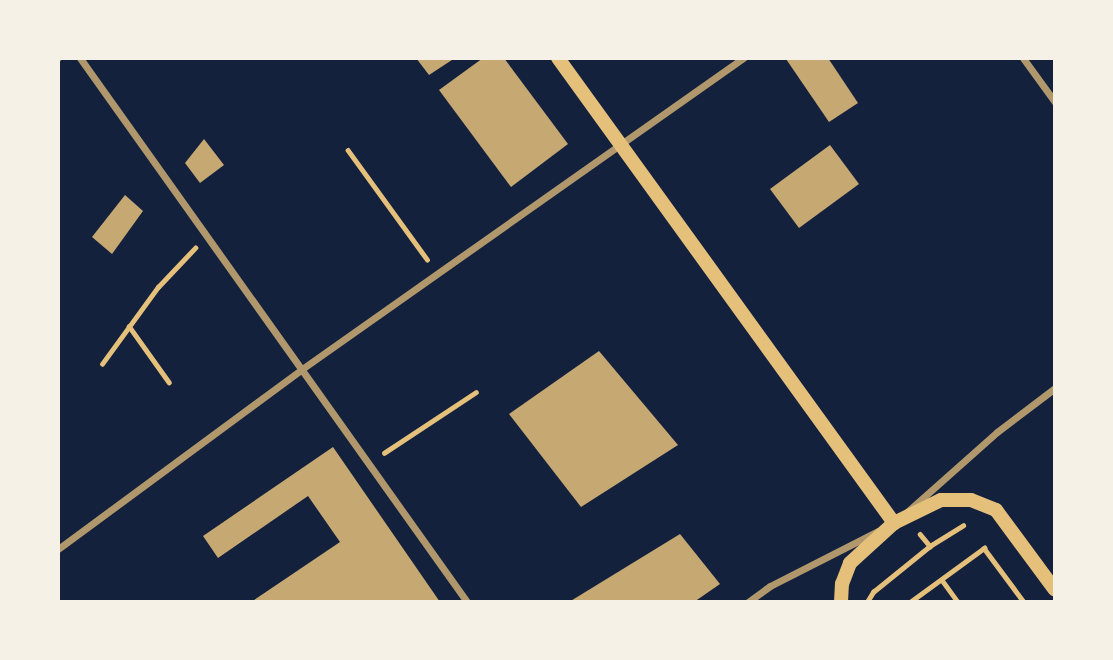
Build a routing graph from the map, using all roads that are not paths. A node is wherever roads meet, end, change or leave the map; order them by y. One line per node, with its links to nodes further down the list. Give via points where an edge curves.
1 (80, 58): 7 (street)
2 (558, 58): 6 (main road)
3 (743, 58): 6 (street)
4 (1023, 58): 5 (street)
5 (1055, 102)
6 (620, 142): 7 (street); 9 (main road)
7 (302, 369): 10 (street); 12 (street)
8 (1055, 388): 9 (street, via 997,432)
9 (894, 523): 11 (main road, via 941,500 971,500 996,510); 13 (street, via 770,586); 14 (main road, via 850,563)
10 (58, 549)
11 (1055, 590)
12 (467, 602)
13 (748, 602)
14 (841, 602)

